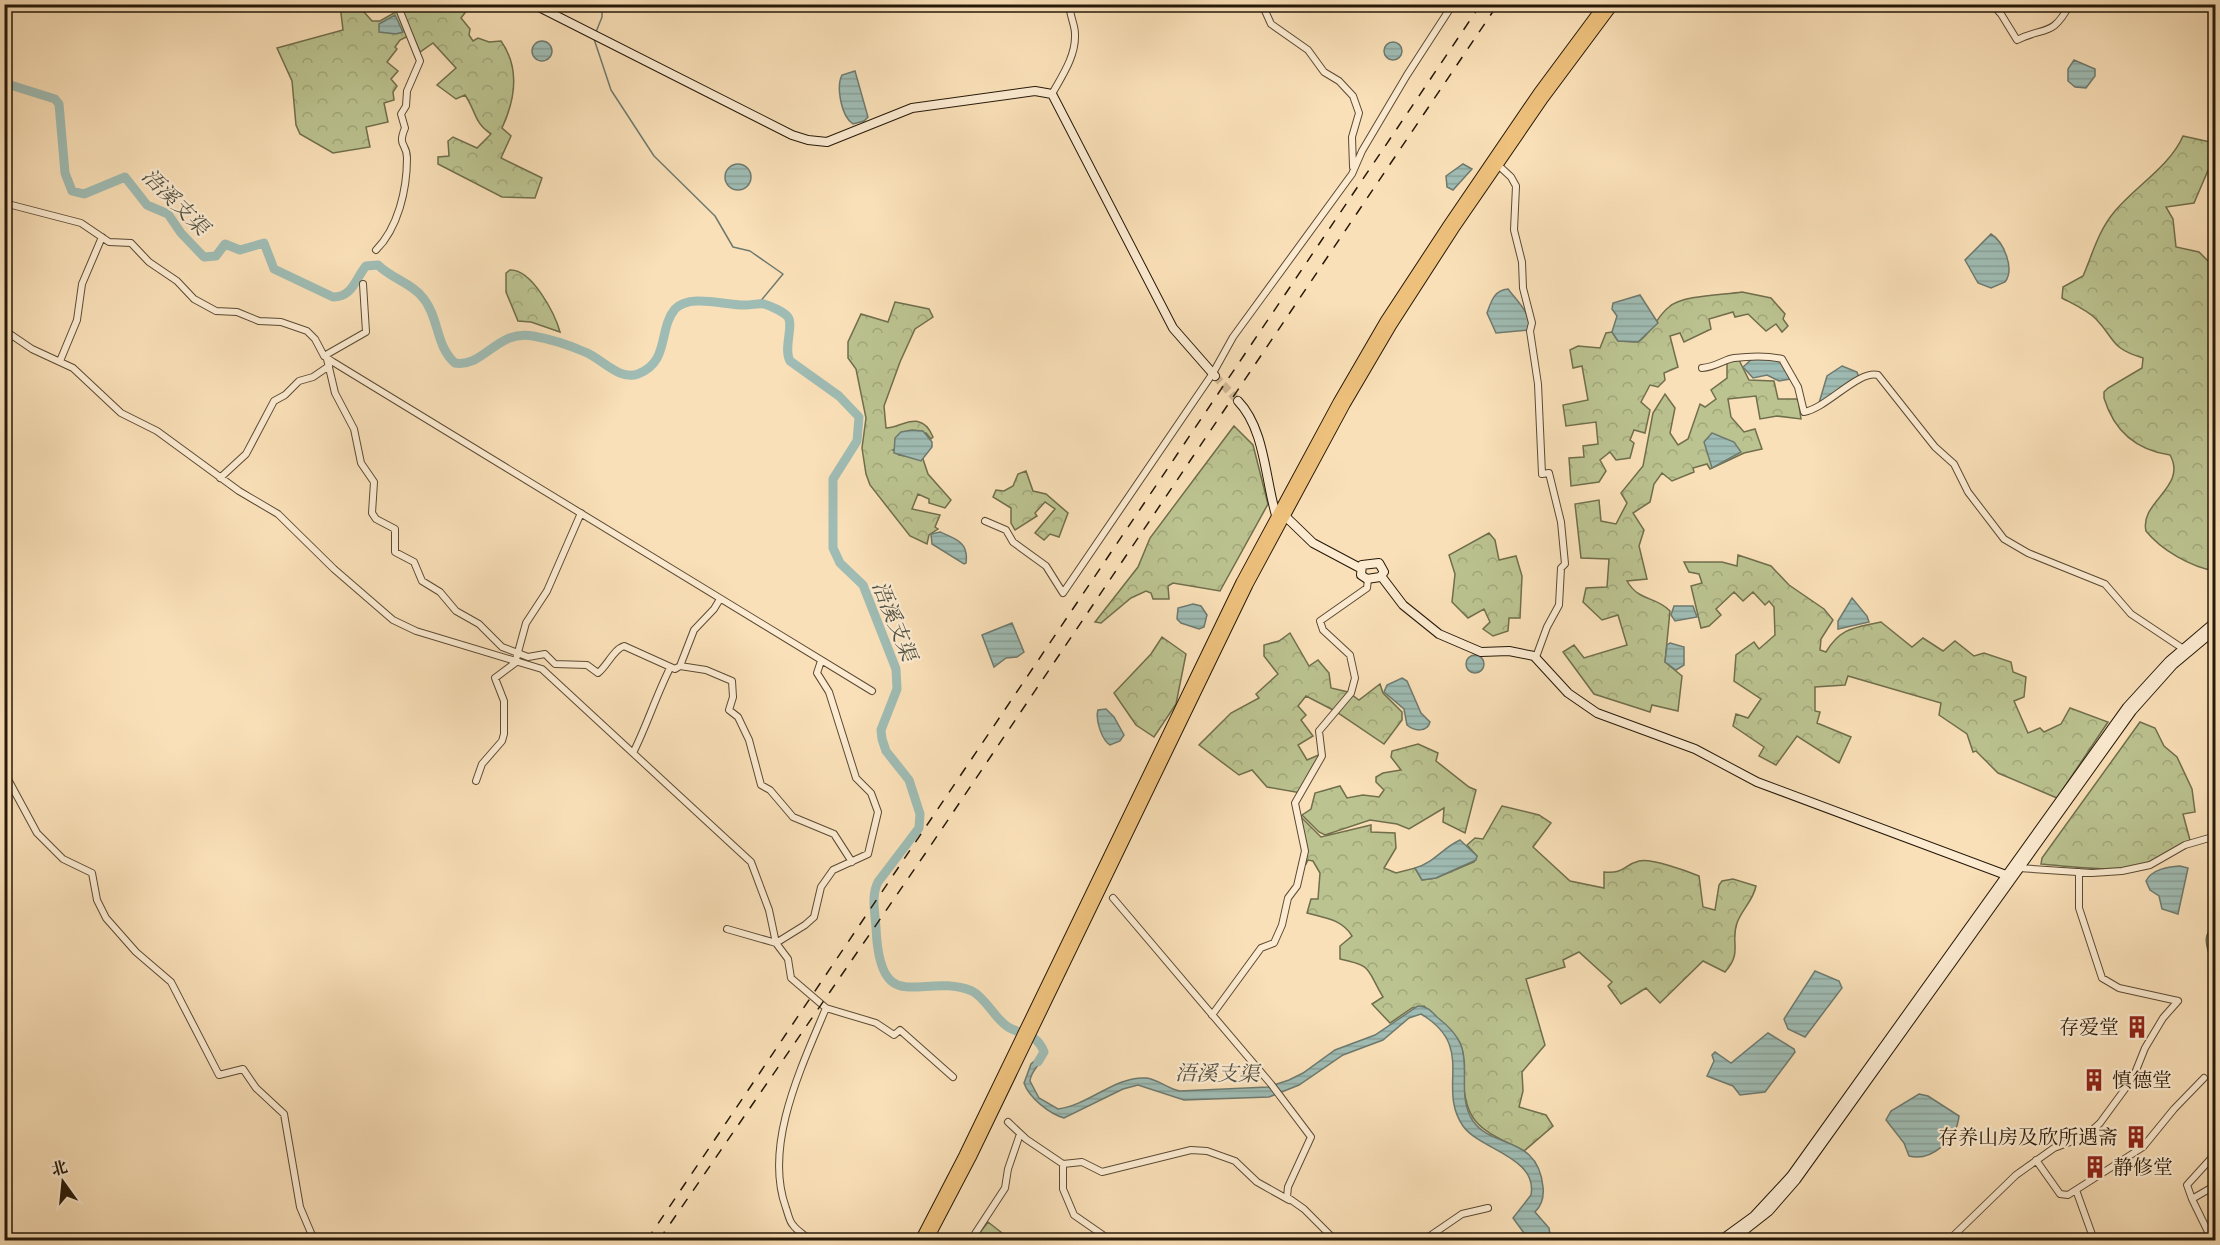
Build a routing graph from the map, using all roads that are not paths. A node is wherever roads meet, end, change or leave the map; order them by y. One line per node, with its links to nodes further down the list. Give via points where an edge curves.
1 (397, 4): 15 (street, via 420,61 401,114 405,128 400,138 407,156 403,193 389,237)
2 (533, 4): 10 (street, via 792,135 819,142 835,140 912,108 1035,91)
3 (1080, 4): 10 (street, via 1070,10 1074,46)
4 (1262, 4): 12 (street, via 1271,24 1308,50 1324,72 1345,86 1356,101 1359,113 1353,138)
5 (1454, 4): 12 (street, via 1407,75)
6 (1604, 4): 25 (main road, via 1538,93 1404,291 1353,375)
7 (1614, 4): 11 (main road)
8 (1992, 4): 9 (street, via 2017,40 2050,30 2064,18)
9 (2070, 4)
10 (1052, 94): 21 (street, via 1173,328)
11 (1498, 165): 25 (main road, via 1381,343); 35 (street, via 1516,186 1514,230 1522,262 1522,288 1532,323 1542,474 1549,473 1564,542 1561,600)
12 (1354, 170): 21 (street, via 1233,337)
13 (4, 203): 14 (street, via 81,224)
14 (102, 237): 18 (street, via 131,243 149,262 212,310 281,322 308,332); 19 (street, via 82,284 78,315)
15 (376, 250)
16 (363, 284): 18 (street, via 366,332)
17 (4, 330): 19 (street, via 32,349)
18 (327, 360): 23 (street, via 313,377 299,381 274,401 246,454); 24 (street); 34 (street, via 335,393 354,429 361,463 374,482 372,513 395,530 395,552 414,562 422,582 440,592 456,611)
19 (60, 361): 23 (street, via 78,372 121,413 162,434)
20 (1702, 368): 33 (street, via 1720,366 1734,358 1782,359 1798,387 1804,412 1817,409 1865,376 1878,375 1935,447 1954,464 1968,492 2004,539 2028,553 2106,584 2131,614)
21 (1214, 375): 26 (street, via 1063,594 1046,566 1013,542 1006,530)
22 (1238, 400): 25 (street, via 1259,444)
23 (220, 478): 36 (street, via 278,514 393,620 416,631)
24 (581, 513): 30 (street); 34 (street, via 547,591 526,623)
25 (1280, 515): 27 (street, via 1314,543); 54 (main road)
26 (985, 520)
27 (1360, 568): 28 (street, via 1379,563 1384,572); 29 (street, via 1362,576)
28 (1381, 576): 29 (street); 35 (street, via 1403,605 1440,634 1481,652 1509,651)
29 (1368, 579): 53 (street, via 1368,588 1320,621 1323,630 1350,655 1355,682 1351,693 1319,731 1321,758 1295,803 1306,848 1297,886 1288,898 1274,942 1261,948)
30 (720, 599): 37 (street); 38 (street, via 694,630)
31 (2216, 621): 33 (street)
32 (2216, 629): 46 (street, via 2178,661 2137,705)
33 (2182, 648): 48 (street, via 2127,707)
34 (516, 653): 36 (street); 39 (street, via 528,657 543,654 555,664 587,665 598,673 624,646)
35 (1536, 657): 48 (street, via 1568,693 1602,716 1695,749 1757,782)
36 (515, 661): 41 (street, via 542,669); 43 (street, via 495,678 504,701 504,734 482,764)
37 (821, 661): 40 (street); 45 (street, via 818,673 829,692 856,778 870,793 879,814 868,854)
38 (680, 666): 39 (street); 45 (street, via 706,670 732,681 729,710 738,717 749,740 761,785 794,817 834,834)
39 (670, 669): 41 (street)
40 (872, 691)
41 (633, 753): 51 (street, via 752,862)
42 (4, 772): 69 (street, via 37,833 63,860 92,873 105,918 171,982 219,1075 243,1069 256,1088 284,1114 300,1207)
43 (476, 781)
44 (2216, 836): 47 (street, via 2185,845 2144,867)
45 (852, 862): 51 (street, via 827,876 814,916 806,925)
46 (2018, 868): 47 (street); 67 (street, via 1796,1180)
47 (2079, 872): 60 (street, via 2079,908 2102,978 2119,988 2178,1001 2145,1047 2133,1078 2100,1123 2086,1136 2060,1145)
48 (2006, 875): 77 (street, via 1791,1176 1754,1216)
49 (1113, 898): 53 (street)
50 (727, 929): 51 (street)
51 (776, 943): 52 (street, via 788,960 793,981)
52 (826, 1008): 55 (street, via 876,1023 894,1035 900,1030); 70 (street, via 780,1137 783,1200 793,1225)
53 (1212, 1015): 65 (street, via 1311,1137 1288,1187)
54 (1021, 1047): 71 (main road); 72 (main road)
55 (952, 1077)
56 (2204, 1078): 63 (street, via 2143,1147)
57 (1008, 1122): 58 (street)
58 (1020, 1134): 61 (street); 73 (street, via 1005,1188)
59 (2216, 1153): 64 (street, via 2187,1185)
60 (2036, 1160): 63 (street, via 2060,1194); 68 (street, via 2016,1175)
61 (1063, 1164): 65 (street, via 1082,1162 1102,1172 1191,1150 1206,1151 1235,1161 1257,1182); 74 (street, via 1063,1189 1074,1215)
62 (2216, 1185): 64 (street)
63 (2076, 1190): 81 (street)
64 (2192, 1199): 82 (street)
65 (1289, 1200): 75 (street, via 1304,1209)
66 (1488, 1208): 76 (street, via 1462,1214)
67 (1743, 1233): 78 (street); 79 (street)
68 (1958, 1238): 80 (street)
69 (314, 1240)
70 (810, 1240)
71 (920, 1240)
72 (928, 1240)
73 (971, 1240)
74 (1110, 1240)
75 (1335, 1240)
76 (1424, 1240)
77 (1721, 1240)
78 (1732, 1240)
79 (1749, 1240)
80 (1949, 1240)
81 (2094, 1240)
82 (2212, 1240)

